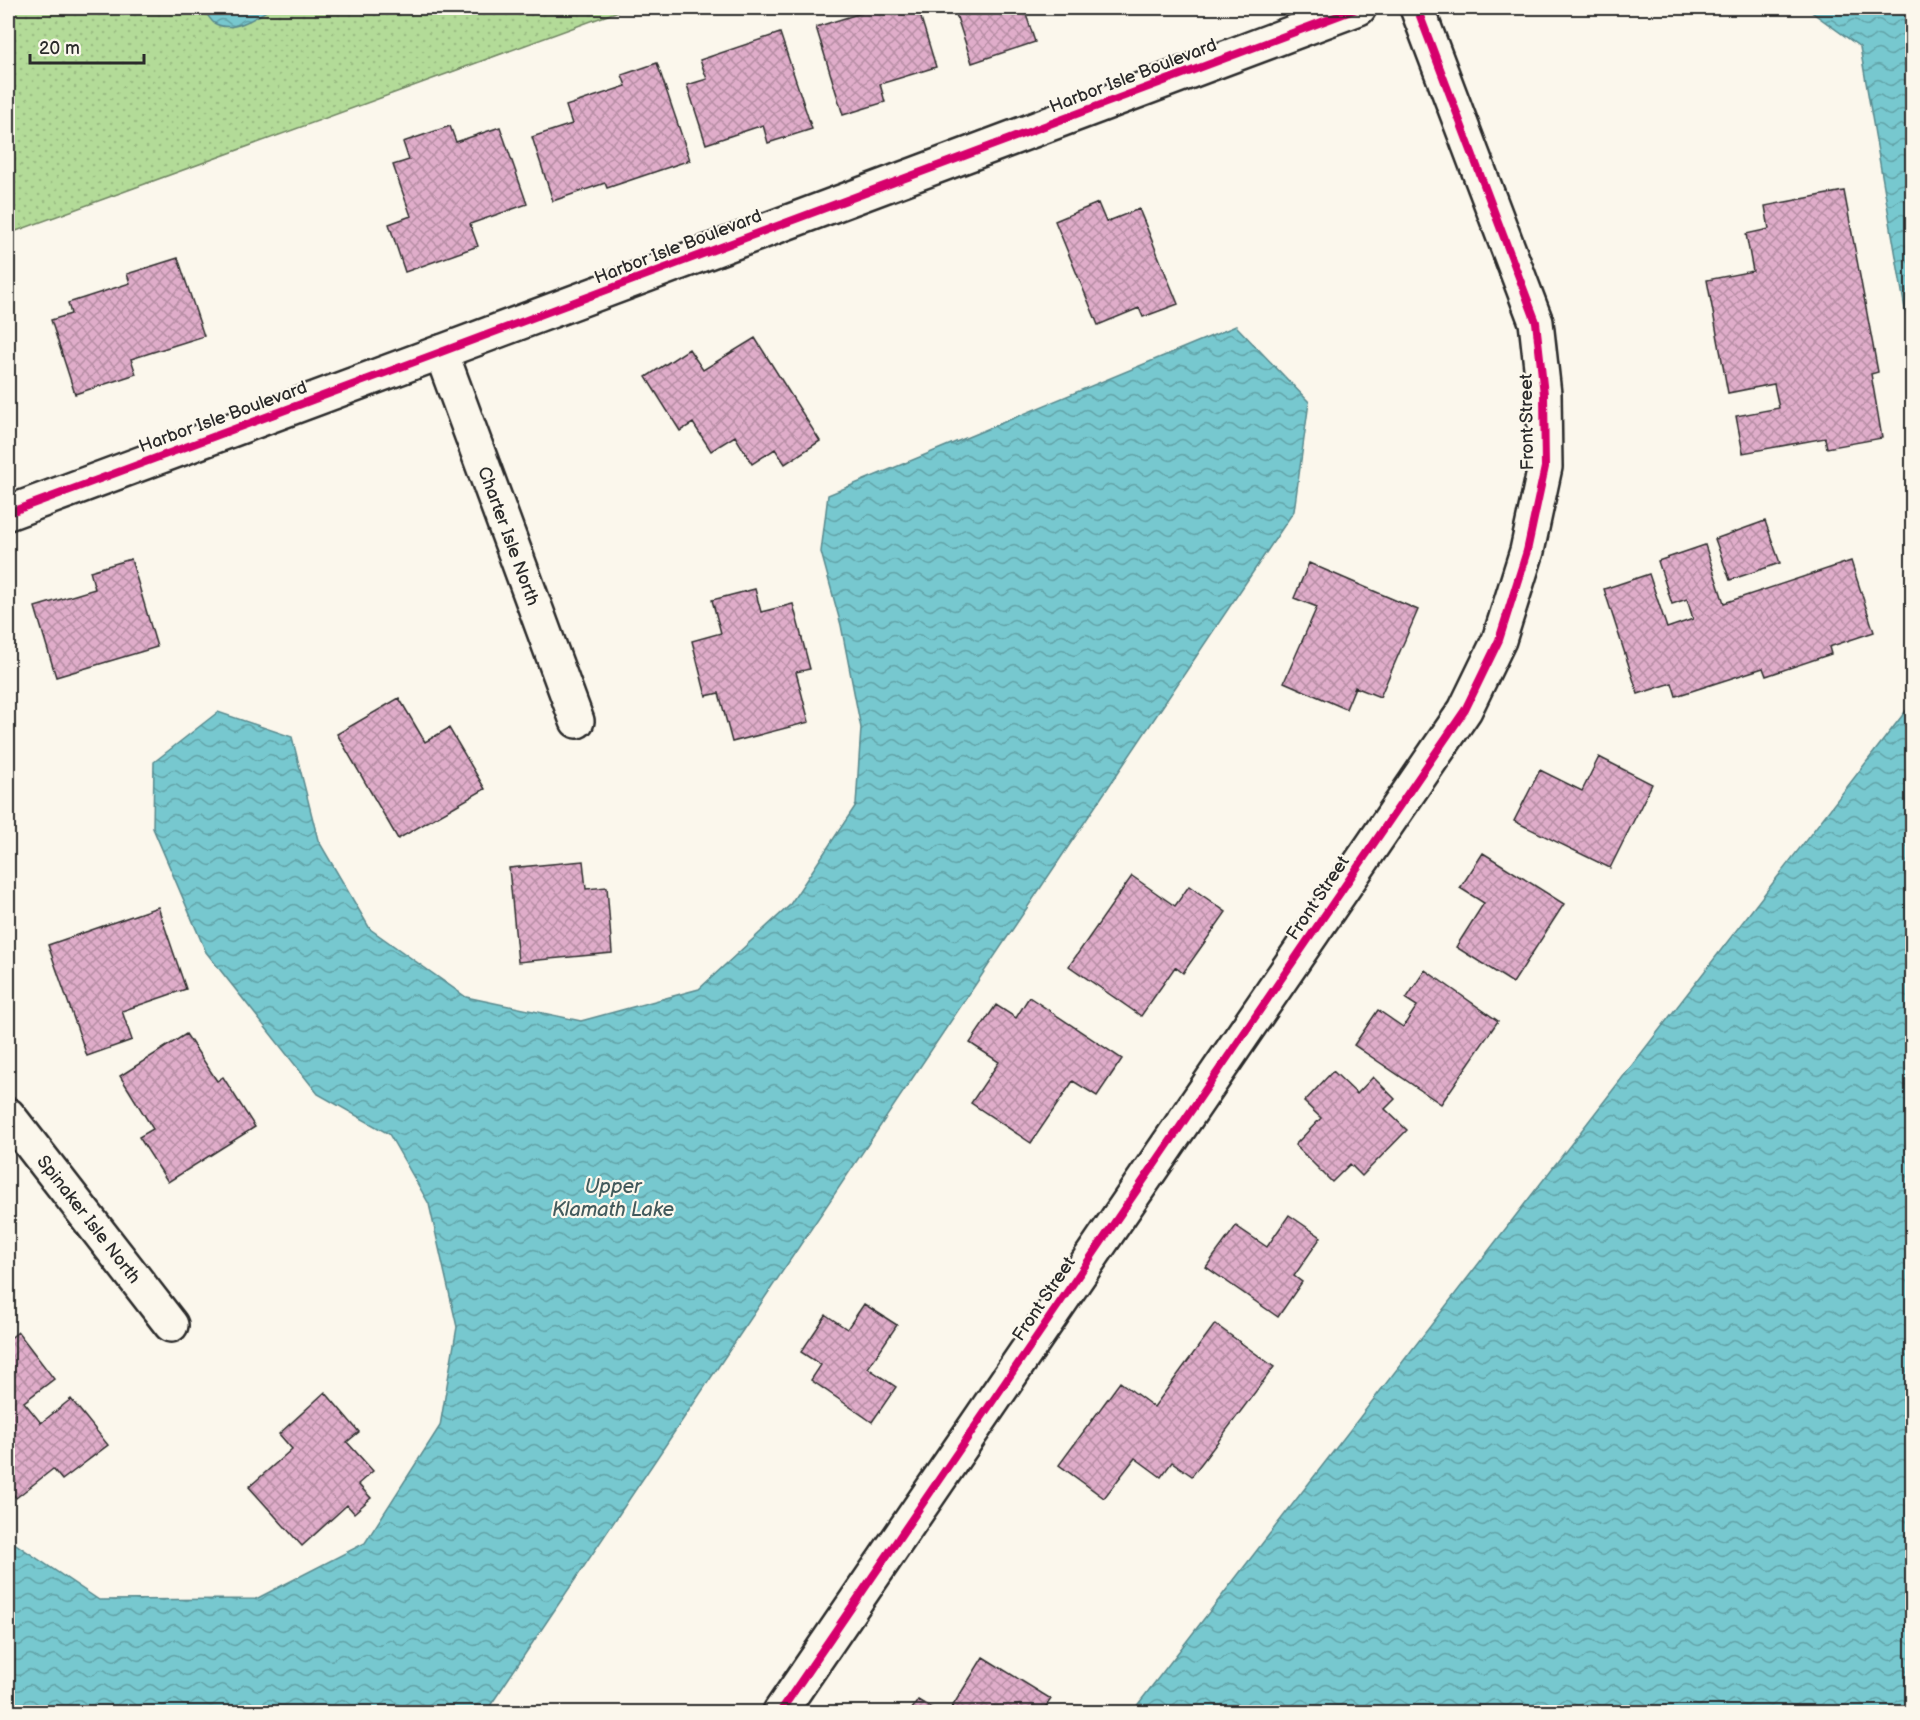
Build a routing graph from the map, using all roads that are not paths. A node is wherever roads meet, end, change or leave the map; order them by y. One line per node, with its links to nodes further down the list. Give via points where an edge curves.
1 (1359, 8): 3 (street, Harbor Isle Boulevard)
2 (1417, 8): 8 (street, Front Street, via 1536,322 1545,394 1545,467 1527,550 1499,640 1465,710)
3 (441, 352): 4 (street, Harbor Isle Boulevard); 5 (street, Charter Isle North)
4 (8, 513)
5 (577, 721)
6 (8, 1115): 7 (street, Spinaker Isle North)
7 (171, 1325)
8 (780, 1713)

